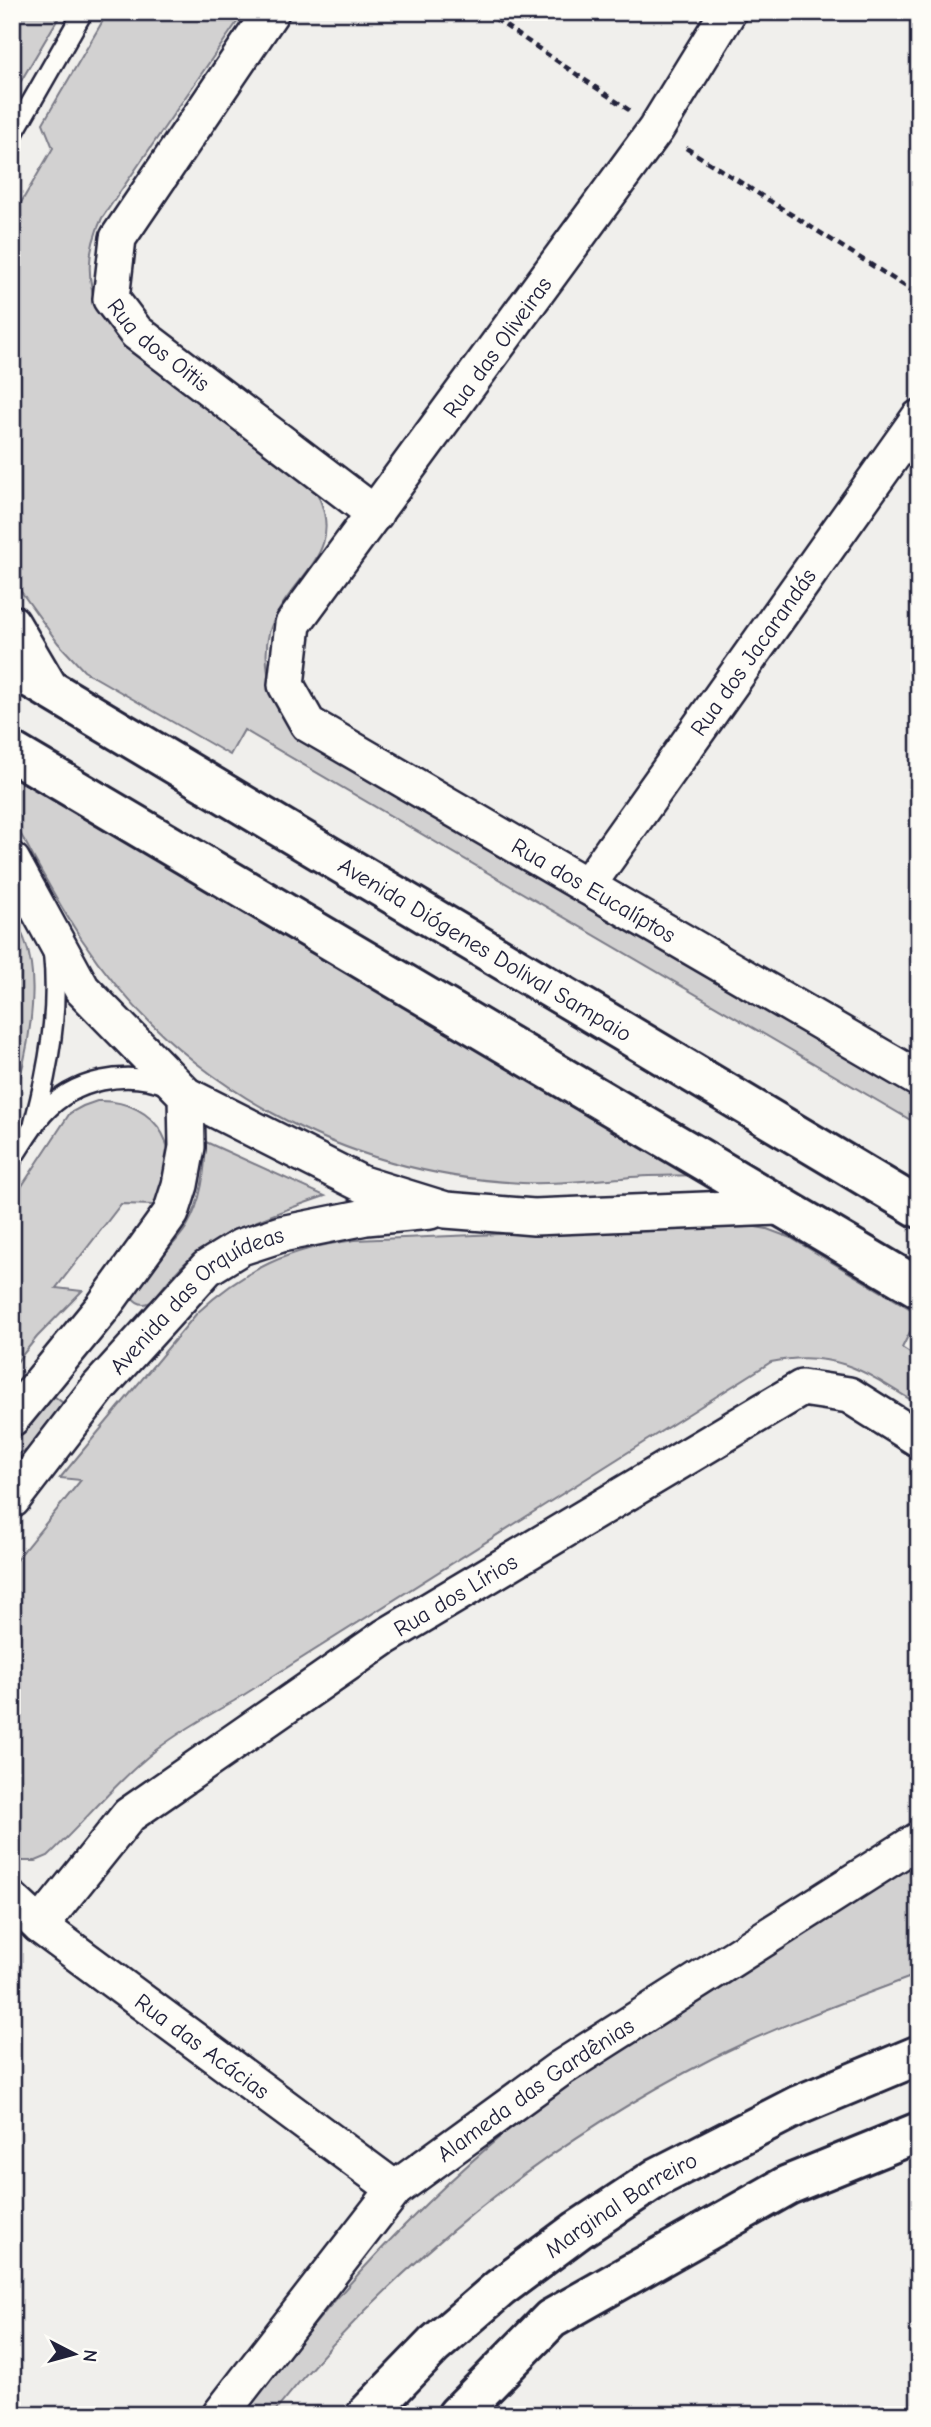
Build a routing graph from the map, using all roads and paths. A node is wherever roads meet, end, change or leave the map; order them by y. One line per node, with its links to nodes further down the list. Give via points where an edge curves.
1 (83, 12): 6 (lane)
2 (271, 12): 9 (street, Rua dos Oitis, via 118,239 111,299 136,332)
3 (485, 12): 5 (path)
4 (728, 12): 5 (street, Rua das Oliveiras)
5 (656, 129): 7 (path); 9 (street, Rua das Oliveiras)
6 (12, 136)
7 (919, 295)
8 (919, 418): 16 (street, Rua dos Jacarandás)
9 (375, 514): 12 (street, Rua das Oliveiras, via 293,624)
10 (12, 623): 13 (street, Avenida Diógenes Dolival Sampaio)
11 (12, 667): 13 (street, Avenida Diógenes Dolival Sampaio)
12 (286, 685): 16 (street, Rua dos Eucalíptos, via 308,724)
13 (52, 691): 23 (street, Avenida Diógenes Dolival Sampaio)
14 (12, 752): 22 (street)
15 (12, 862): 17 (street)
16 (587, 886): 18 (street, Rua dos Eucalíptos)
17 (51, 932): 19 (street, via 82,989); 20 (lane, via 53,1030)
18 (915, 1070)
19 (186, 1095): 20 (lane, via 145,1079 100,1081 61,1098); 24 (street, via 362,1184); 26 (street, via 187,1147 171,1213)
20 (32, 1129): 21 (lane)
21 (12, 1159)
22 (778, 1207): 24 (street, via 534,1217); 25 (street)
23 (919, 1208)
24 (446, 1210): 27 (street, Avenida das Orquídeas, via 366,1217 241,1247 207,1268)
25 (919, 1288)
26 (103, 1307): 27 (street); 28 (street)
27 (144, 1338): 30 (street, Avenida das Orquídeas)
28 (12, 1418)
29 (919, 1439): 33 (street, Rua dos Lírios, via 849,1395 802,1388 385,1637 129,1815)
30 (15, 1491)
31 (919, 1840): 36 (street, Alameda das Gardênias, via 561,2068)
32 (12, 1900): 33 (street, Rua das Acácias)
33 (40, 1926): 36 (street, Rua das Acácias)
34 (919, 2055): 38 (street, Marginal Barreiro, via 799,2105 658,2178 500,2288 433,2345)
35 (919, 2132): 39 (street, via 788,2185 551,2319)
36 (395, 2189): 37 (street, Alameda das Gardênias)
37 (220, 2415)
38 (366, 2415)
39 (457, 2415)

